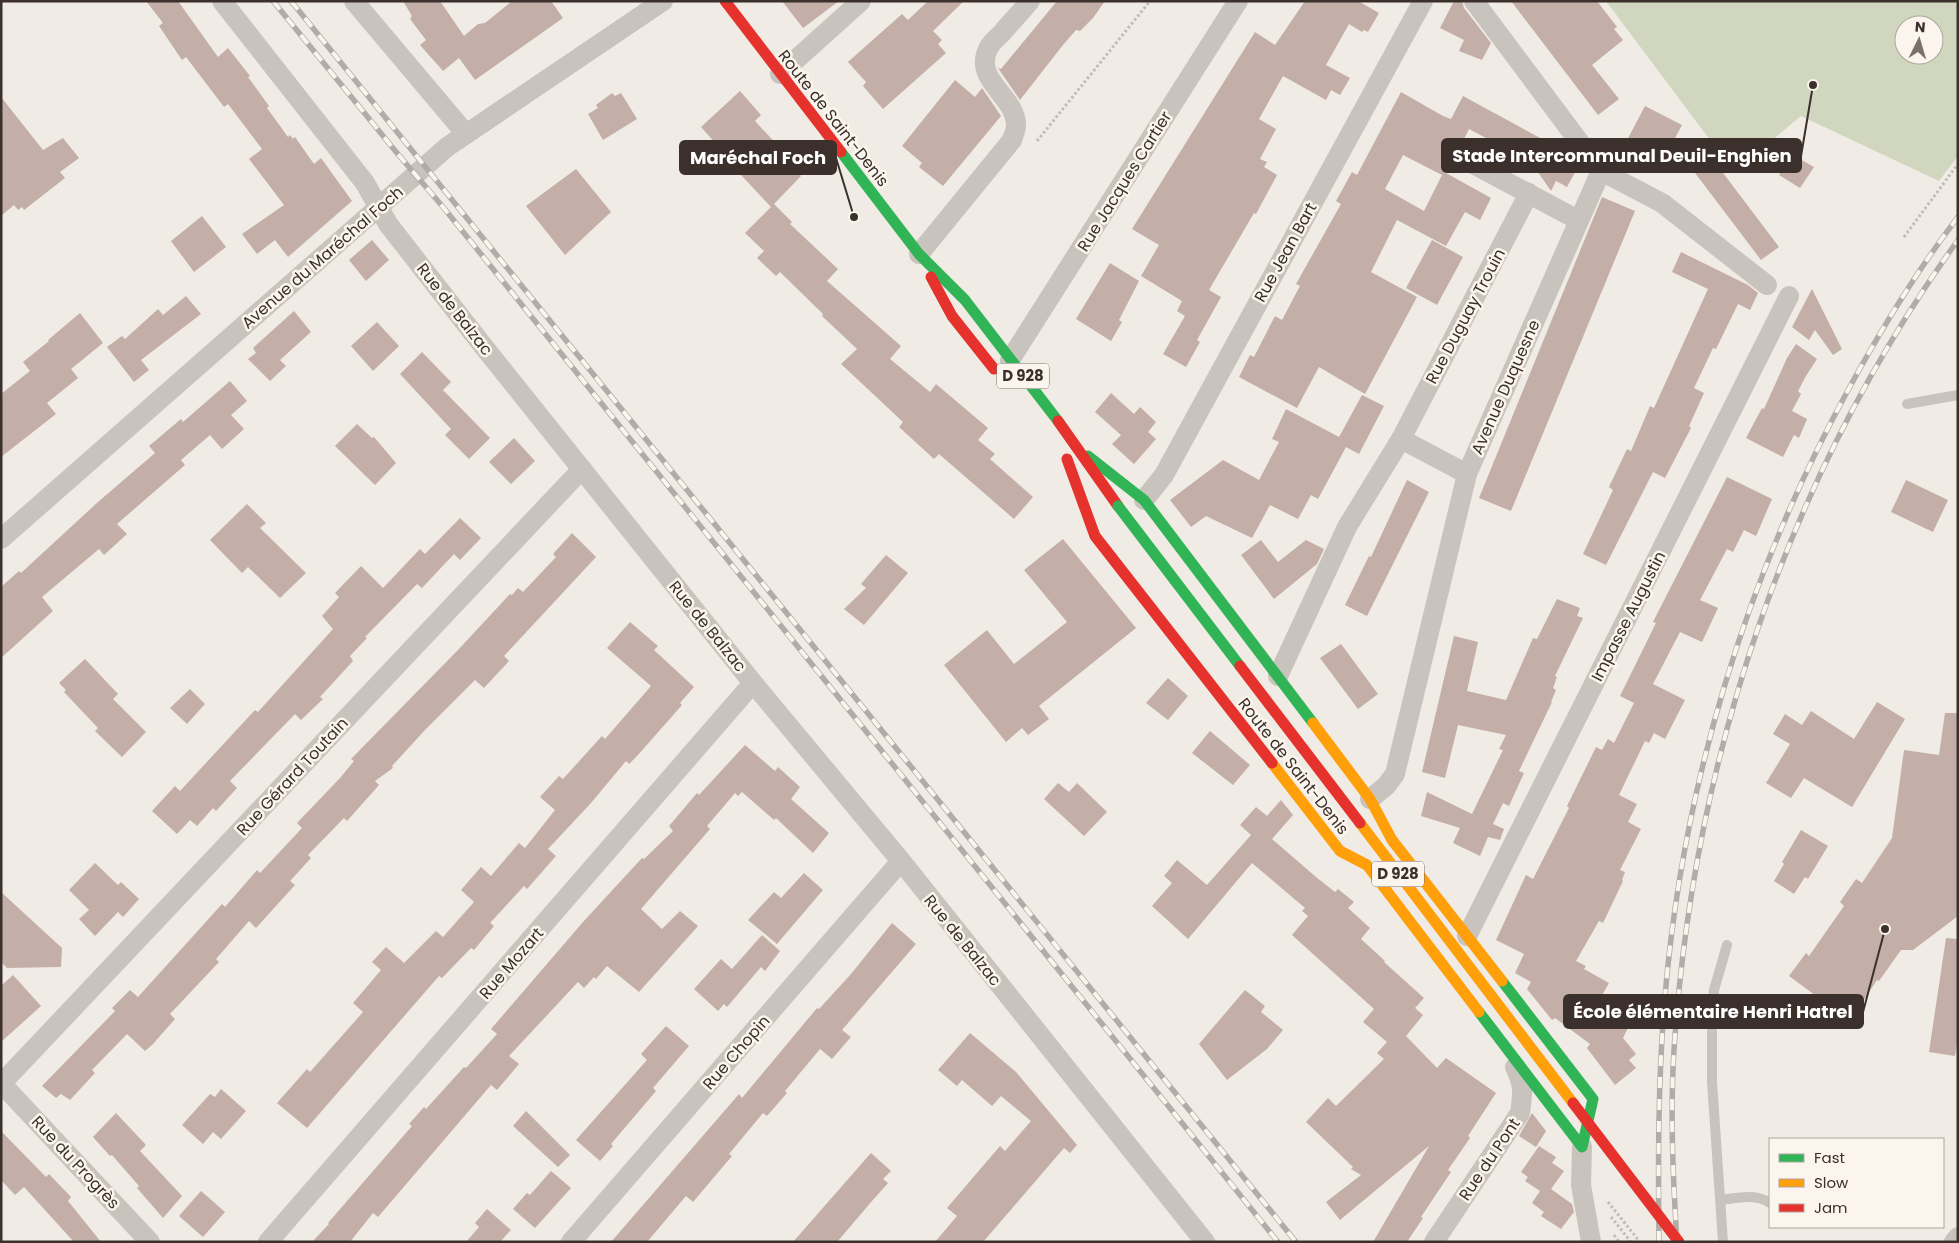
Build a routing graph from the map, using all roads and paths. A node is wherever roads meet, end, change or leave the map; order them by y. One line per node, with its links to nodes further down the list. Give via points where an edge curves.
1 (222, 1): 18 (street, Rue de Balzac, via 365,183)
2 (354, 1): 12 (street)
3 (663, 1): 12 (street, Avenue du Maréchal Foch)
4 (725, 1): 11 (main road, Route de Saint-Denis / D 928)
5 (861, 1): 11 (street)
6 (1030, 1): 21 (street, via 989,47 985,60 993,85 1014,114 1016,127 1012,140)
7 (1150, 1): 13 (path)
8 (1238, 1): 26 (street, Rue Jacques Cartier)
9 (1423, 1): 33 (street, Rue Jean Bart, via 1164,475)
10 (1474, 1): 16 (street)
11 (780, 74): 21 (main road, Route de Saint-Denis / D 928)
12 (466, 134): 18 (street, Avenue du Maréchal Foch, via 446,147)
13 (1031, 148)
14 (1458, 156): 17 (street)
15 (1958, 164): 20 (path)
16 (1601, 171): 19 (street, Avenue Duquesne); 22 (street, via 1662,203)
17 (1530, 193): 19 (street); 29 (street, Rue Duguay Trouin)
18 (378, 208): 31 (street, Rue de Balzac, via 462,320); 35 (street, Avenue du Maréchal Foch)
19 (1578, 220): 32 (street, Avenue Duquesne)
20 (1904, 237)
21 (919, 254): 24 (main road, Route de Saint-Denis / D 928); 25 (main road, Route de Saint-Denis)
22 (1767, 285)
23 (1789, 296): 40 (street, Impasse Augustin)
24 (966, 300): 25 (street); 26 (main road, Route de Saint-Denis / D 928)
25 (952, 316): 26 (main road, Route de Saint-Denis)
26 (1005, 368): 30 (main road, Route de Saint-Denis / D 928)
27 (1958, 395): 28 (lane)
28 (1907, 404)
29 (1401, 439): 32 (street); 36 (street, Rue Duguay Trouin, via 1347,527)
30 (1079, 449): 33 (main road, Route de Saint-Denis); 34 (main road, Route de Saint-Denis / D 928)
31 (582, 469): 37 (street, Rue de Balzac); 43 (street, Rue Gérard Toutain)
32 (1467, 474): 38 (street, Avenue Duquesne, via 1395,774)
33 (1144, 500): 36 (main road, Route de Saint-Denis)
34 (1118, 506): 42 (main road, Route de Saint-Denis, via 1064,455 1095,536 1340,851 1367,865); 56 (main road, Route de Saint-Denis / D 928, bridge)
35 (1, 539)
36 (1278, 676): 38 (main road, Route de Saint-Denis)
37 (753, 683): 39 (street, Rue de Balzac); 50 (street, Rue Mozart)
38 (1370, 799): 40 (main road, Route de Saint-Denis, via 1392,840)
39 (901, 861): 51 (street, Rue Chopin); 52 (street, Rue de Balzac)
40 (1467, 936): 44 (main road, Route de Saint-Denis, via 1593,1099)
41 (1727, 945): 45 (lane, via 1714,990 1712,1030 1712,1082)
42 (1504, 1042): 44 (main road, Route de Saint-Denis); 53 (street, Rue du Pont, via 1522,1082 1520,1113)
43 (2, 1083): 49 (street, Rue du Progrès)
44 (1582, 1147): 54 (street, via 1582,1186)
45 (1721, 1200): 46 (lane, via 1762,1197); 57 (lane)
46 (1769, 1202)
47 (1609, 1204): 55 (path)
48 (1958, 1237): 58 (street)
49 (150, 1242)
50 (268, 1242)
51 (571, 1242)
52 (1205, 1242)
53 (1434, 1242)
54 (1591, 1242)
55 (1640, 1242)
56 (1679, 1242)
57 (1723, 1242)
58 (1954, 1242)

